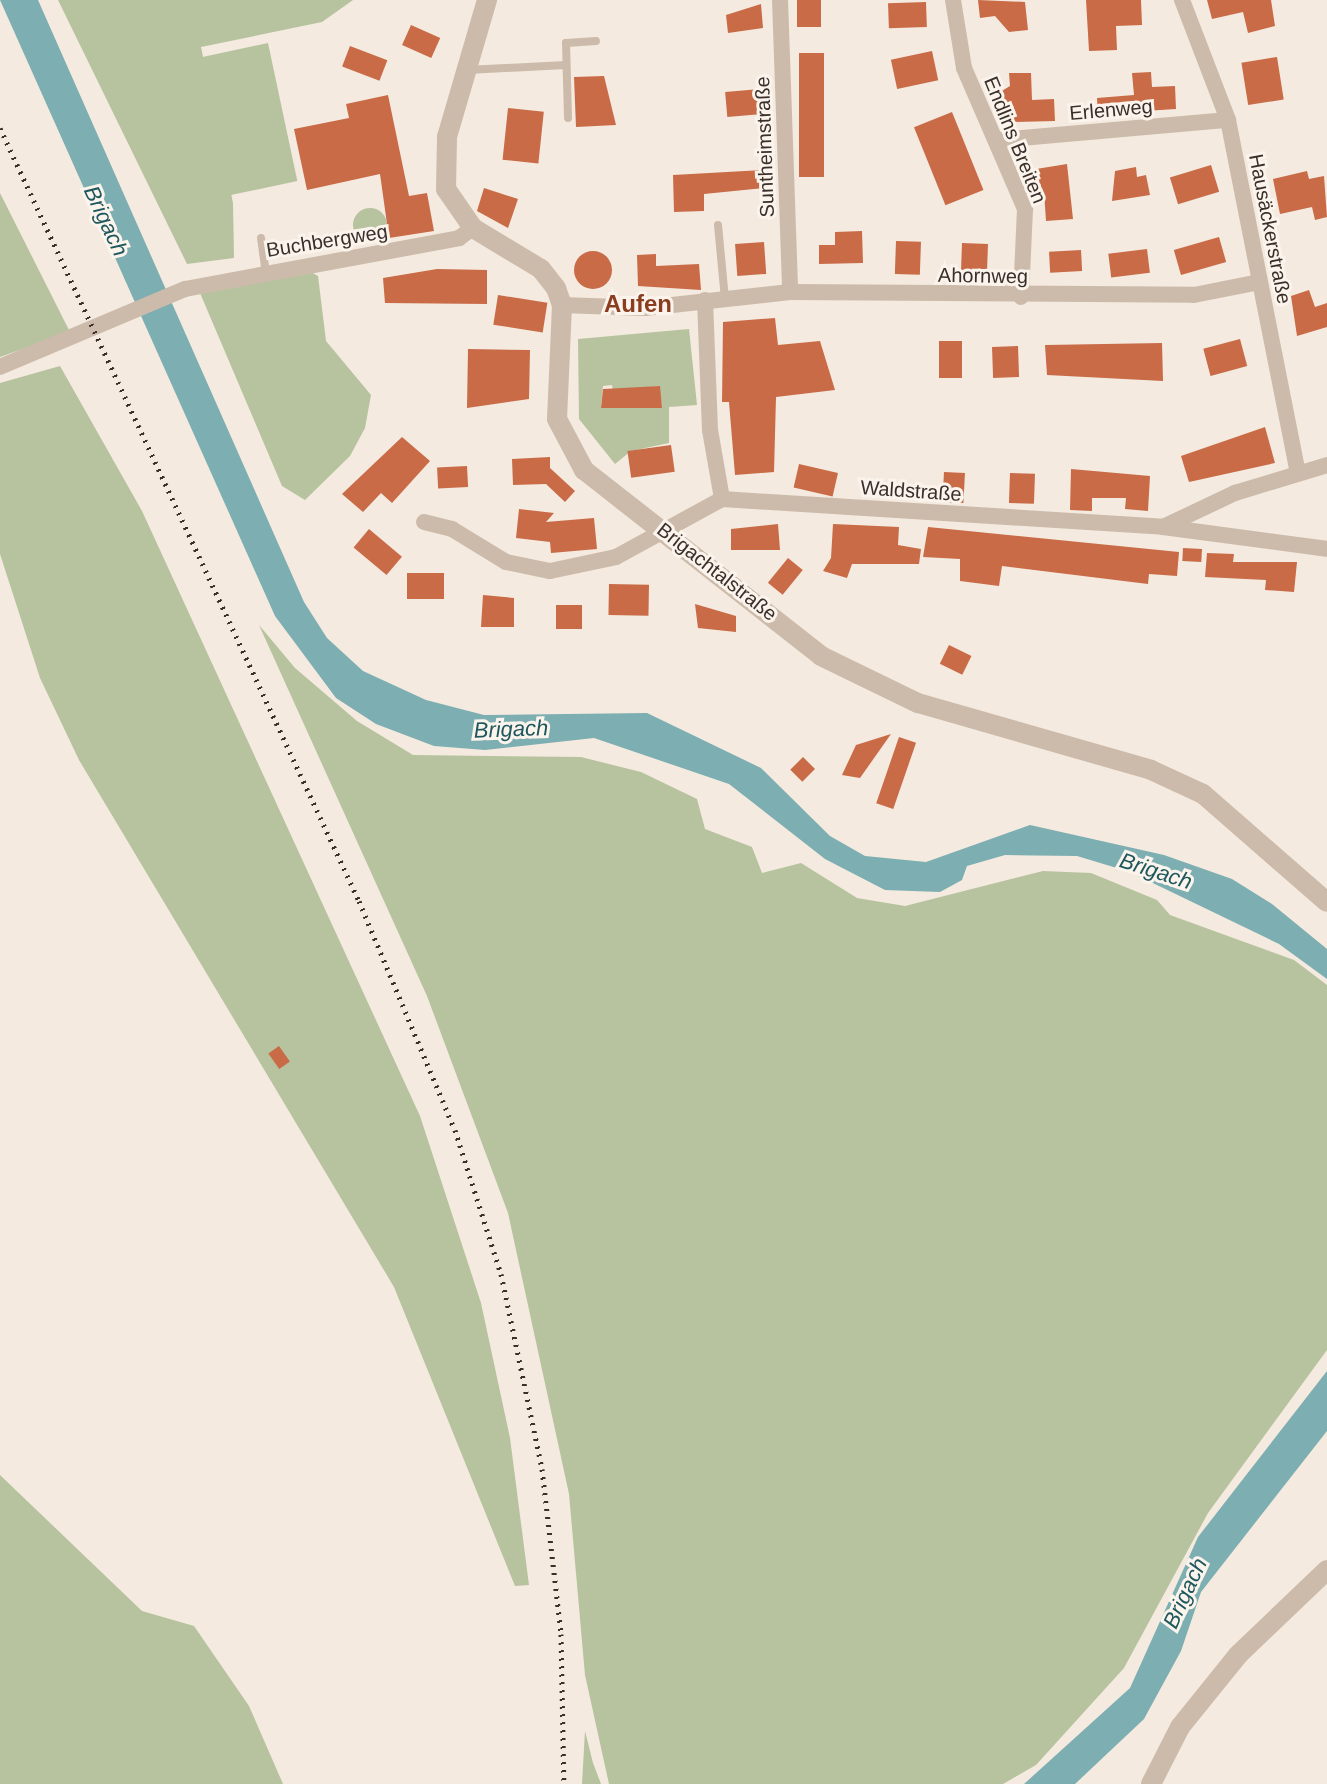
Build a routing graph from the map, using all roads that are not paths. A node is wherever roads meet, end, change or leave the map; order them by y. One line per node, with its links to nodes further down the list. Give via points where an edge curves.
1 (487, 0): 7 (street)
2 (780, 0): 16 (street, Suntheimstraße)
3 (953, 0): 10 (street, Endlins Breiten, via 964,68)
4 (1182, 0): 9 (street, Hausäckerstraße)
5 (596, 41): 6 (lane, via 566,43)
6 (566, 65): 7 (lane); 8 (lane)
7 (467, 70): 12 (street, via 442,162 446,189)
8 (568, 118)
9 (1228, 120): 10 (street, Erlenweg); 15 (street, Hausäckerstraße)
10 (998, 140): 17 (street, Endlins Breiten, via 1025,209)
11 (718, 225): 18 (lane)
12 (473, 228): 14 (street, Buchbergweg, via 459,238); 20 (street, via 541,269)
13 (261, 238): 14 (lane)
14 (266, 272): 21 (street, Buchbergweg, via 185,289)
15 (1259, 282): 17 (street, Ahornweg, via 1194,295); 23 (street, Hausäckerstraße)
16 (790, 292): 17 (street, Ahornweg); 18 (street, Ahornweg)
17 (1021, 297)
18 (725, 299): 19 (street, Ahornweg)
19 (705, 300): 20 (street, Ahornweg); 24 (street, via 710,430)
20 (562, 305): 27 (street, Brigachtalstraße, via 554,392 568,449 596,480)
21 (0, 367)
22 (1327, 465): 23 (street, Waldstraße)
23 (1298, 472): 26 (street, Waldstraße)
24 (722, 499): 26 (street, Waldstraße); 27 (street, Waldstraße)
25 (424, 522): 27 (street, Waldstraße, via 452,529 506,562 550,571 616,557)
26 (1163, 527): 28 (street, Waldstraße)
27 (663, 528): 29 (street, Brigachtalstraße, via 821,656 918,703 1151,770 1203,794)
28 (1327, 549)
29 (1327, 902)
30 (1327, 1570): 31 (street, via 1238,1655 1180,1727)
31 (1151, 1784)

